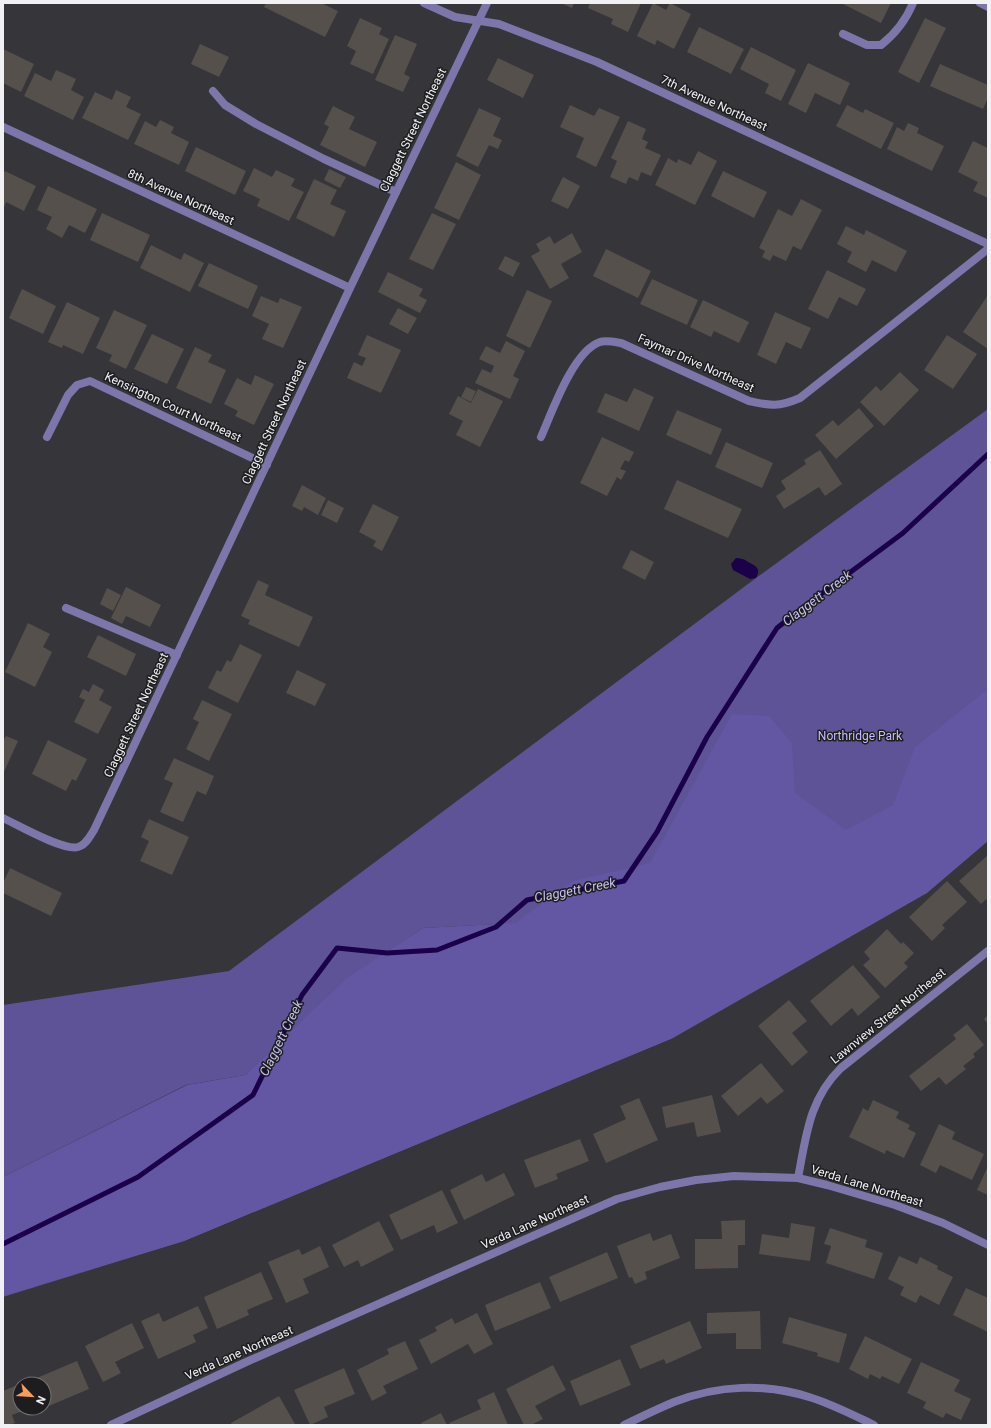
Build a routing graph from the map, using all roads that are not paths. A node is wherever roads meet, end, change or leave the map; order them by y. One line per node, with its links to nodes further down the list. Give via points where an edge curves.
1 (424, 3): 6 (street, 7th Avenue Northeast, via 455,17)
2 (488, 3): 6 (street, Claggett Street Northeast)
3 (913, 3): 7 (street, via 908,15 892,36 881,45 867,44)
4 (980, 3): 5 (street)
5 (988, 7)
6 (479, 21): 10 (street, Claggett Street Northeast); 11 (street, 7th Avenue Northeast, via 498,24 597,62)
7 (843, 34)
8 (214, 91): 10 (street, via 225,105 256,124)
9 (3, 127): 13 (street, 8th Avenue Northeast)
10 (396, 192): 13 (street, Claggett Street Northeast)
11 (988, 244)
12 (988, 249): 15 (street, Faymar Drive Northeast, via 800,398 786,404 768,406 749,401 621,342 600,342 583,353 571,370)
13 (350, 288): 16 (street, Claggett Street Northeast)
14 (47, 437): 16 (street, Kensington Court Northeast, via 68,395 77,385 90,381)
15 (541, 437)
16 (267, 465): 18 (street, Claggett Street Northeast)
17 (66, 608): 18 (street)
18 (177, 655): 19 (street, Claggett Street Northeast, via 87,841 78,847 65,846)
19 (3, 818)
20 (988, 951): 21 (street, Lawnview Street Northeast, via 832,1076 809,1121)
21 (798, 1178): 22 (street, Verda Lane Northeast, via 895,1205 942,1223); 23 (street, Verda Lane Northeast, via 734,1176 696,1180 617,1199 244,1363)
22 (988, 1245)
23 (111, 1425)
24 (624, 1425): 25 (street, via 675,1402 739,1387 769,1388 809,1397 842,1409)
25 (874, 1425)

